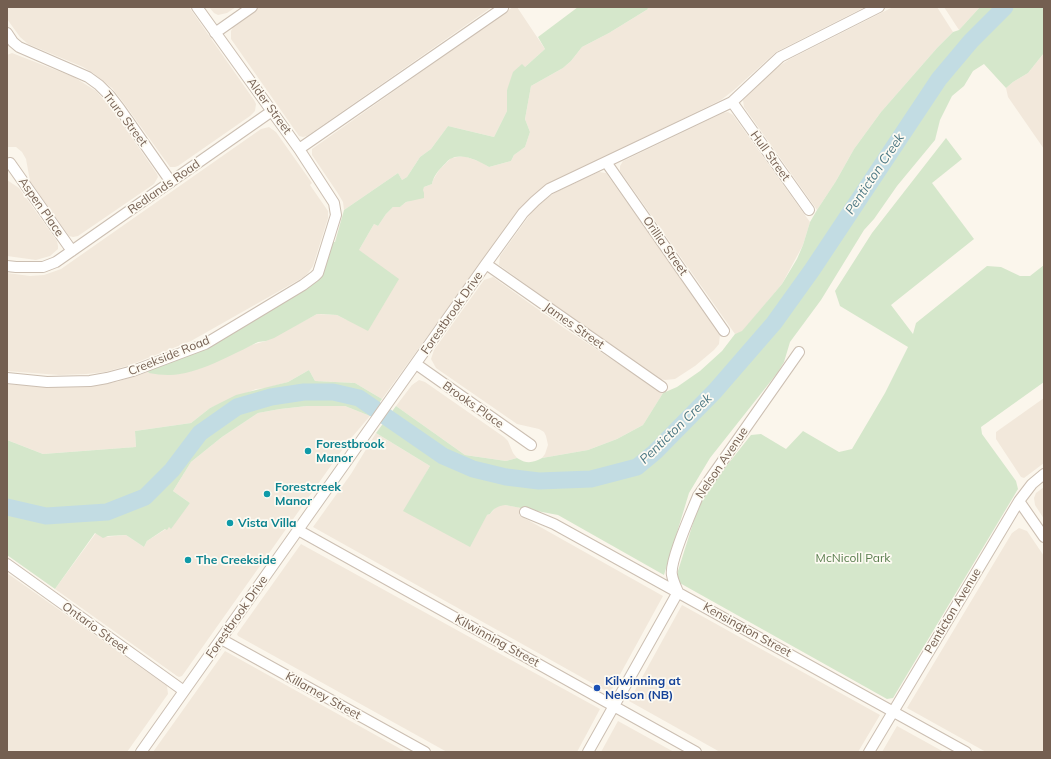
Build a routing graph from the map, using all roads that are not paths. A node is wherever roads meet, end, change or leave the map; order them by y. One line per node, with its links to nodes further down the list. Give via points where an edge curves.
1 (197, 7): 6 (street, Alder Street)
2 (252, 7): 6 (street)
3 (879, 7): 8 (street, Forestbrook Drive, via 780,57)
4 (503, 8): 10 (street)
5 (7, 33): 7 (street, Truro Street)
6 (215, 33): 9 (street, Alder Street)
7 (10, 44): 13 (street, Truro Street, via 88,77 99,85 120,109)
8 (732, 102): 11 (street, Forestbrook Drive); 15 (street, Hull Street)
9 (272, 111): 10 (street, Alder Street); 13 (street, Redlands Road)
10 (299, 149): 14 (street, Alder Street)
11 (606, 162): 17 (street, Forestbrook Drive, via 549,189 540,196 523,214); 19 (street, Orillia Street)
12 (10, 163): 16 (street, Aspen Place)
13 (171, 182): 16 (street, Redlands Road)
14 (336, 208): 22 (street, Creekside Road, via 321,264 315,276 204,344 107,378 66,382)
15 (809, 210)
16 (72, 251): 18 (street, Redlands Road, via 43,267)
17 (486, 264): 21 (street, Forestbrook Drive); 23 (street, James Street)
18 (7, 266)
19 (724, 331)
20 (799, 352): 31 (street, Nelson Avenue, via 698,496 672,564 671,574)
21 (416, 364): 24 (street, Brooks Place); 28 (street, Forestbrook Drive)
22 (7, 378)
23 (662, 387)
24 (531, 445)
25 (1044, 474): 26 (street, Penticton Avenue)
26 (1019, 500): 29 (street); 35 (street, Penticton Avenue)
27 (525, 512): 31 (street, Kensington Street, via 554,524)
28 (298, 530): 32 (street, Forestbrook Drive); 34 (street, Kilwinning Street)
29 (1044, 537)
30 (7, 564): 33 (street, Ontario Street)
31 (678, 592): 34 (street); 35 (street, Kensington Street)
32 (221, 639): 33 (street, Forestbrook Drive); 37 (street, Killarney Street)
33 (184, 691): 36 (street, Forestbrook Drive)
34 (614, 706): 38 (street); 39 (street, Kilwinning Street)
35 (893, 711): 40 (street, Penticton Avenue); 41 (street, Kensington Street)
36 (141, 752)
37 (425, 752)
38 (588, 752)
39 (696, 752)
40 (869, 752)
41 (966, 752)

